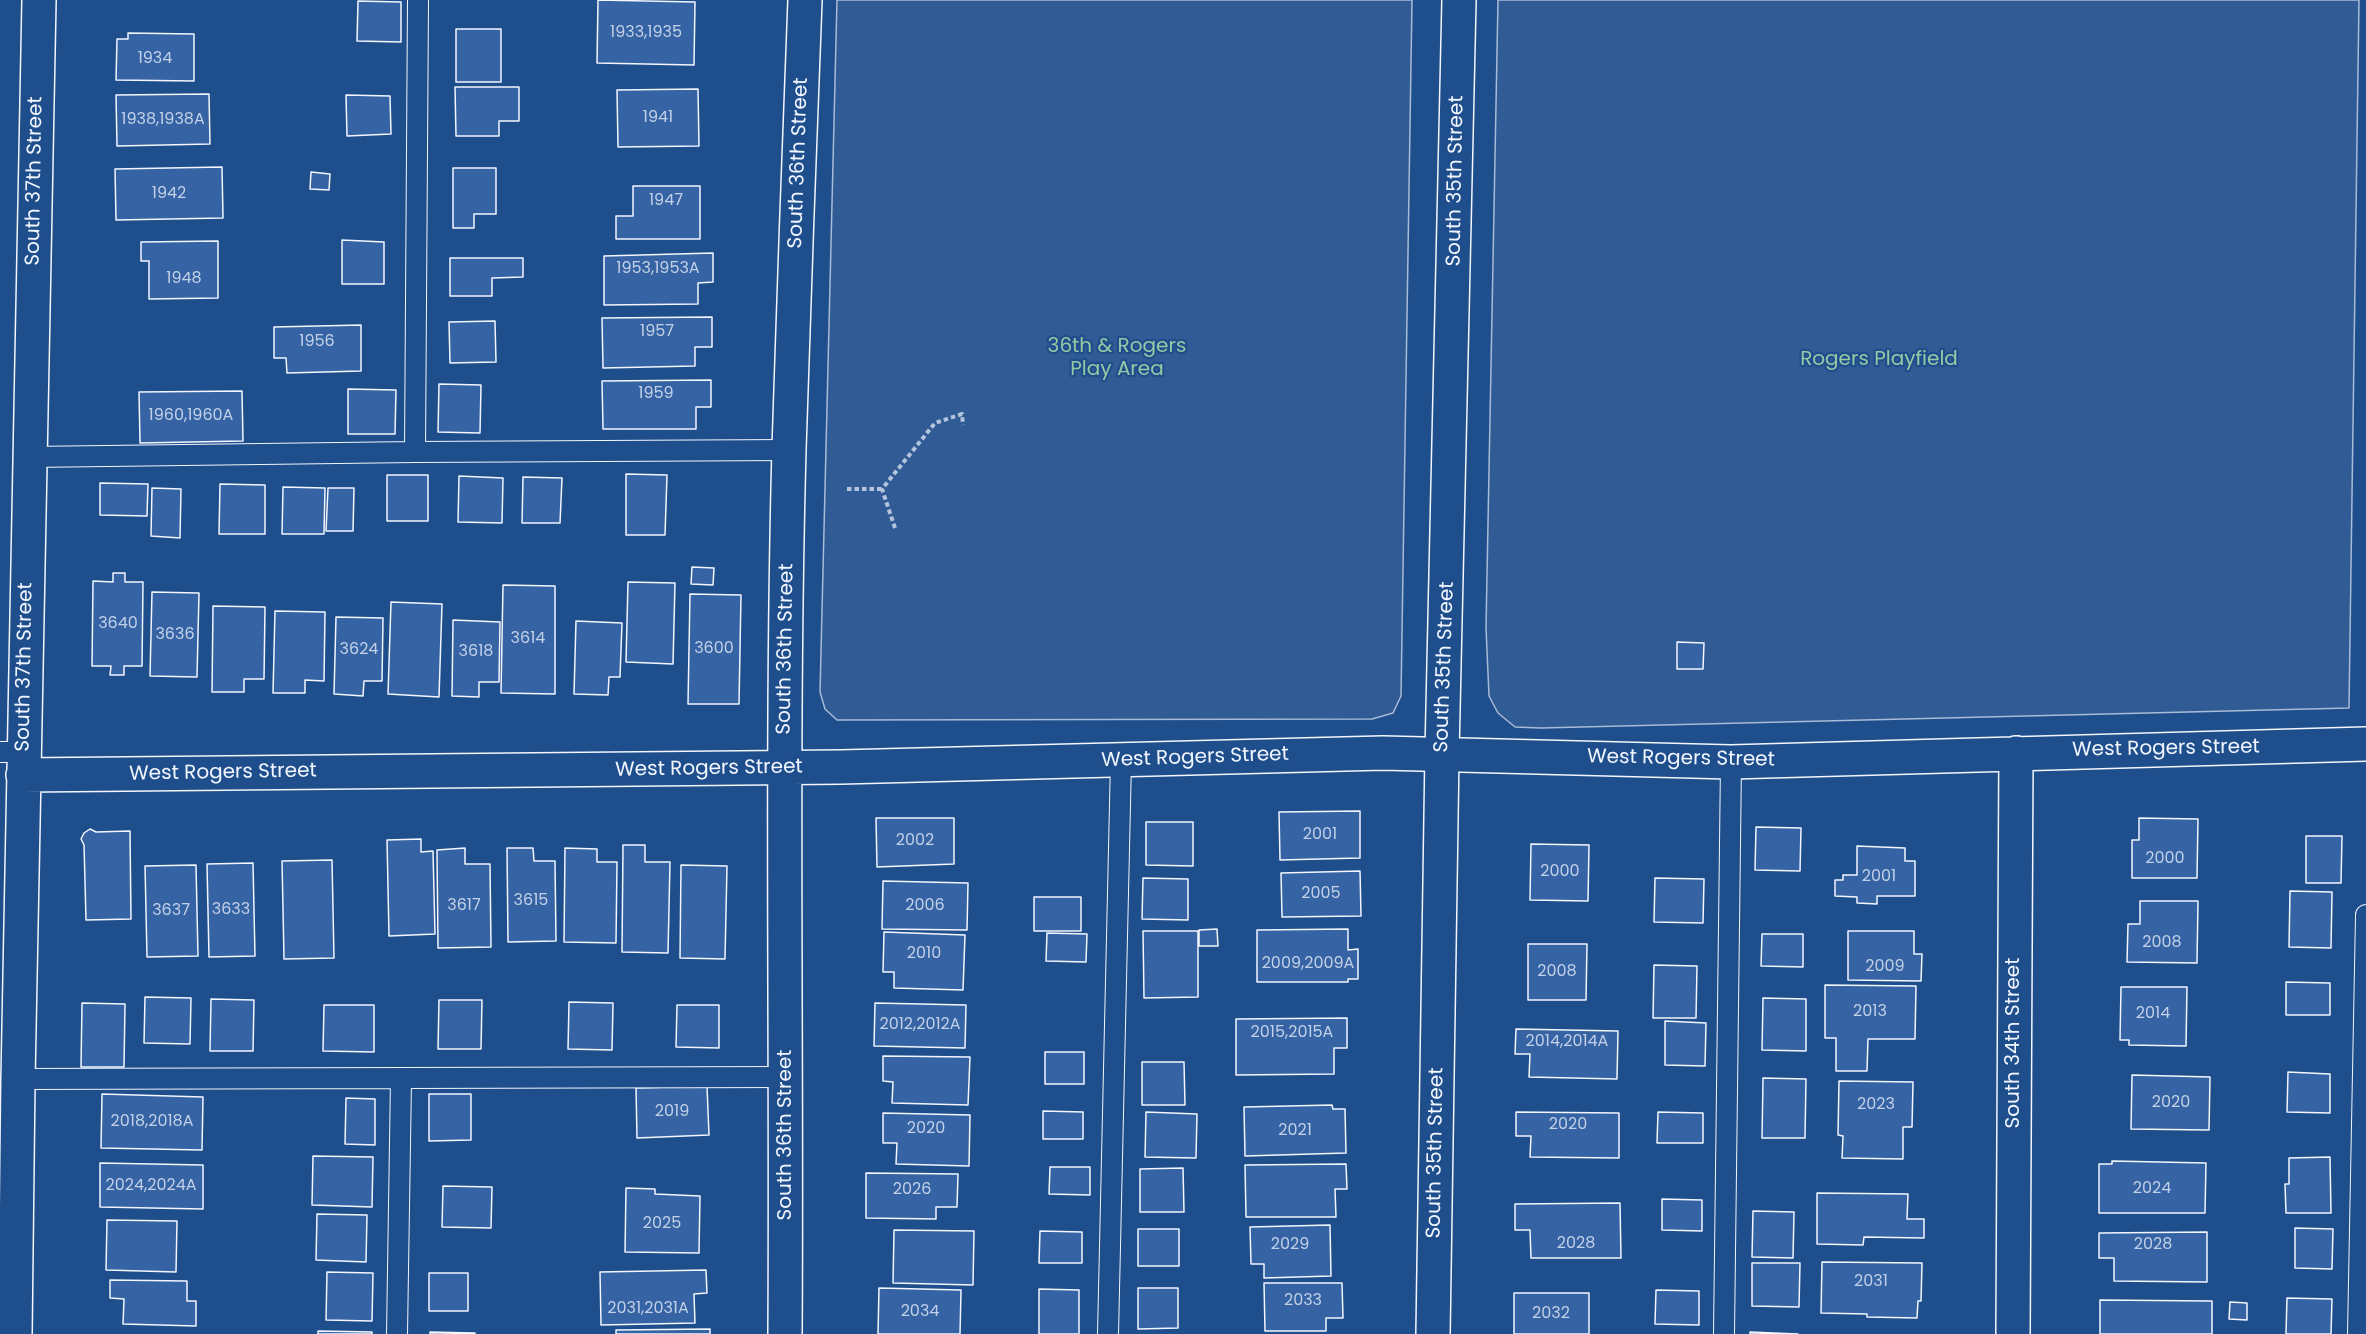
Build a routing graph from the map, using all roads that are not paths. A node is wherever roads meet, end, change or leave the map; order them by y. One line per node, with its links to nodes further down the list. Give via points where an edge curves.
1 (39, 0): 7 (street, South 37th Street)
2 (418, 0): 6 (lane)
3 (805, 0): 5 (street, South 36th Street)
4 (1459, 0): 9 (street, South 35th Street)
5 (789, 450): 6 (lane); 14 (street, South 36th Street)
6 (415, 452): 7 (lane)
7 (29, 457): 11 (street, South 37th Street)
8 (2366, 744): 10 (street, West Rogers Street)
9 (1442, 753): 12 (street, West Rogers Street); 13 (street, West Rogers Street); 23 (street, South 35th Street)
10 (2016, 753): 13 (street, West Rogers Street); 25 (street, South 34th Street)
11 (16, 760): 14 (street, West Rogers Street); 17 (street, South 37th Street)
12 (1121, 760): 14 (street, West Rogers Street); 22 (lane)
13 (1731, 762): 24 (lane)
14 (785, 768): 16 (street, South 36th Street)
15 (2366, 915): 26 (lane)
16 (787, 1077): 18 (lane); 21 (street, South 36th Street)
17 (18, 1079): 18 (lane); 19 (street, South 37th Street)
18 (401, 1079): 20 (lane)
19 (15, 1334)
20 (397, 1334)
21 (785, 1334)
22 (1108, 1334)
23 (1434, 1334)
24 (1724, 1334)
25 (2013, 1334)
26 (2358, 1334)

